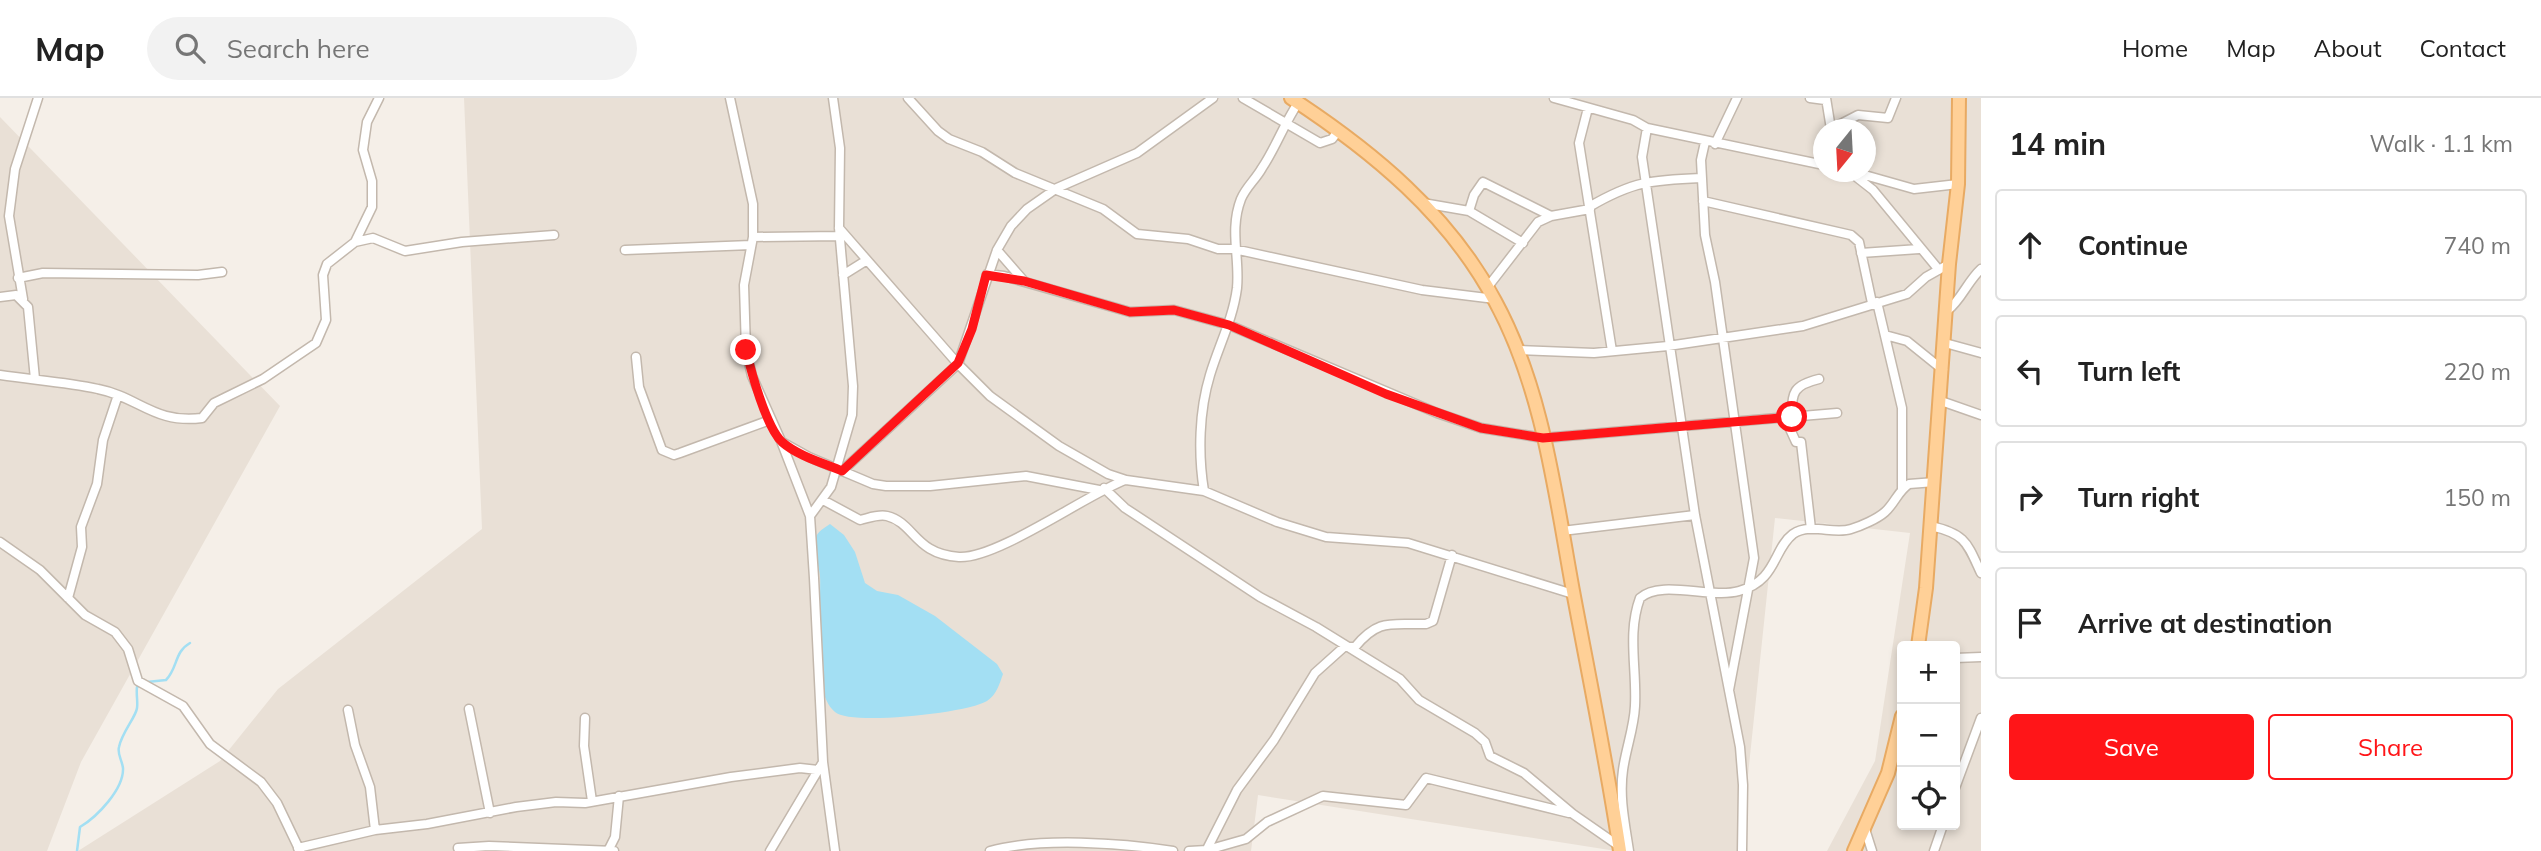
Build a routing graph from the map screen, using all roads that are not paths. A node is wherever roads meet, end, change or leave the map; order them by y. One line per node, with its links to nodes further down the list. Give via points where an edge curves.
1 (38, 98): 50 (street, via 15,169 9,216)
2 (379, 98): 37 (street, via 367,122 363,150 372,181 372,207)
3 (730, 98): 36 (street, via 752,204)
4 (833, 98): 34 (street, via 840,148)
5 (908, 98): 28 (street, via 949,139)
6 (1213, 98): 28 (street, via 1137,153)
7 (1243, 98): 17 (street)
8 (1554, 98): 16 (street)
9 (1597, 98): 16 (street)
10 (1737, 98): 21 (street)
11 (1810, 98): 14 (street)
12 (1896, 98): 14 (street, via 1888,118 1858,115 1831,130)
13 (1959, 98): 27 (main road)
14 (1826, 99)
15 (1295, 100): 17 (street); 19 (main road)
16 (1591, 108): 18 (street); 31 (street, via 1579,143)
17 (1284, 123): 19 (street, via 1320,143); 39 (street, via 1242,196)
18 (1647, 128): 20 (street); 25 (street, via 1642,142)
19 (1339, 130): 30 (main road)
20 (1705, 142): 21 (street); 23 (street)
21 (1715, 144): 22 (street)
22 (1813, 163)
23 (1701, 178): 25 (street); 29 (street)
24 (1876, 179): 27 (street, via 1914,189)
25 (1646, 180): 31 (street, via 1620,189); 61 (street)
26 (1864, 182): 40 (street)
27 (1958, 184): 45 (main road)
28 (1057, 188): 39 (street, via 1103,209 1137,234); 42 (street, via 1027,209)
29 (1703, 201): 43 (street, via 1851,235 1859,242); 59 (street)
30 (1423, 203): 32 (street); 52 (main road)
31 (1590, 208): 33 (street); 63 (street)
32 (1469, 211): 33 (street, via 1483,182); 38 (street)
33 (1551, 216): 38 (street, via 1538,222)
34 (839, 232): 36 (street); 44 (street); 48 (street)
35 (554, 234): 37 (street, via 405,251 373,238)
36 (752, 241): 41 (street); 76 (street, via 744,285 746,350)
37 (355, 242): 71 (street, via 327,264 323,275 326,320 316,343 263,379 214,403 202,418 183,420 133,405)
38 (1523, 243): 52 (street)
39 (1234, 249): 52 (street, via 1422,290); 57 (street, via 1237,285)
40 (1919, 249): 43 (street); 45 (street)
41 (625, 250)
42 (997, 250): 49 (street); 51 (street)
43 (1861, 253): 55 (street)
44 (867, 260): 48 (street); 66 (street)
45 (1944, 267): 55 (street, via 1913,292); 56 (main road)
46 (1981, 269): 56 (street)
47 (222, 272): 50 (street)
48 (843, 275): 81 (street, via 853,386 852,415)
49 (986, 275): 51 (street); 66 (street)
50 (18, 278): 54 (street)
51 (1024, 281): 57 (street, via 1130,312 1174,310)
52 (1491, 293): 62 (main road)
53 (0, 297): 54 (street)
54 (23, 299): 69 (street, via 28,307)
55 (1874, 302): 58 (street); 59 (street, via 1802,326)
56 (1947, 311): 60 (main road)
57 (1229, 325): 79 (street, via 1437,413 1481,428); 89 (street, via 1204,408)
58 (1885, 335): 67 (street, via 1907,341); 88 (street, via 1902,408)
59 (1723, 337): 61 (street); 77 (street)
60 (1945, 343): 64 (street); 67 (main road)
61 (1668, 346): 63 (street); 78 (street)
62 (1519, 350): 63 (street); 79 (main road)
63 (1612, 351)
64 (1981, 353)
65 (636, 356): 76 (street, via 639,387 667,453 680,453)
66 (958, 363): 84 (street); 85 (street, via 990,396 1059,446)
67 (1943, 370): 72 (main road)
68 (0, 375): 69 (street)
69 (34, 379): 71 (street)
70 (1819, 379): 75 (street, via 1801,383 1794,392)
71 (118, 395): 102 (street, via 103,440 97,484 81,527 82,547)
72 (1941, 401): 74 (street); 86 (main road)
73 (1837, 413): 75 (street)
74 (1981, 415)
75 (1789, 418): 77 (street); 94 (street, via 1796,442 1801,442)
76 (770, 420): 80 (street)
77 (1735, 423): 78 (street); 99 (street, via 1753,550)
78 (1681, 426): 79 (street); 91 (street)
79 (1543, 438): 95 (main road)
80 (782, 441): 82 (street); 83 (street)
81 (838, 454): 82 (street); 84 (street)
82 (813, 459): 83 (street, via 800,460); 84 (street)
83 (791, 468): 92 (street)
84 (838, 469): 87 (street, via 886,486 1026,476); 90 (street)
85 (1126, 480): 87 (street); 89 (street)
86 (1935, 482): 88 (street); 93 (main road)
87 (1102, 489): 90 (street, via 1013,540 963,557 935,553 897,520 878,516 860,520); 104 (street, via 1259,597 1316,626)
88 (1902, 489): 94 (street, via 1885,512 1851,529)
89 (1204, 491): 97 (street, via 1326,537 1408,543)
90 (823, 500): 92 (street)
91 (1695, 515): 95 (street); 101 (street)
92 (810, 516): 114 (street)
93 (1931, 526): 98 (street, via 1958,534); 103 (main road)
94 (1811, 529): 99 (street, via 1791,536 1772,570)
95 (1562, 531): 100 (main road)
96 (0, 542): 102 (street, via 40,570)
97 (1451, 555): 100 (street); 104 (street, via 1433,621 1382,623 1365,633 1355,647)
98 (1981, 573)
99 (1750, 587): 101 (street); 107 (street)
100 (1573, 594): 125 (main road)
101 (1709, 594): 107 (street); 125 (street, via 1654,589 1640,598 1636,609 1632,640 1635,709 1623,770)
102 (68, 598): 124 (street, via 122,639 138,681 183,706 210,744 261,782 277,803)
103 (1919, 641)
104 (1344, 647): 119 (street, via 1400,679 1419,700 1475,733 1490,756 1524,773); 127 (street, via 1315,673 1275,740 1237,790)
105 (1981, 657): 106 (street)
106 (1960, 659)
107 (1728, 693): 134 (street, via 1742,772)
108 (469, 709): 118 (street)
109 (348, 710): 121 (street, via 370,787)
110 (585, 718): 117 (street)
111 (1981, 718): 113 (street)
112 (1897, 736): 120 (main road)
113 (1978, 742): 115 (street)
114 (821, 766): 116 (street); 129 (street); 130 (street)
115 (1960, 778)
116 (618, 796): 117 (street); 126 (street)
117 (592, 801): 118 (street)
118 (490, 813): 121 (street)
119 (1573, 814): 125 (street); 127 (street, via 1426,778 1406,805 1323,796 1267,822 1246,839)
120 (1865, 829): 135 (main road); 136 (street)
121 (375, 830): 124 (street)
122 (1941, 830): 137 (street)
123 (458, 848): 128 (street)
124 (299, 849)
125 (1623, 849)
126 (612, 850): 128 (street)
127 (1207, 850): 133 (street)
128 (559, 851)
129 (770, 851)
130 (835, 851)
131 (990, 851): 132 (street, via 1033,844)
132 (1173, 851)
133 (1189, 851)
134 (1742, 851)
135 (1854, 851)
136 (1872, 851)
137 (1934, 851)

